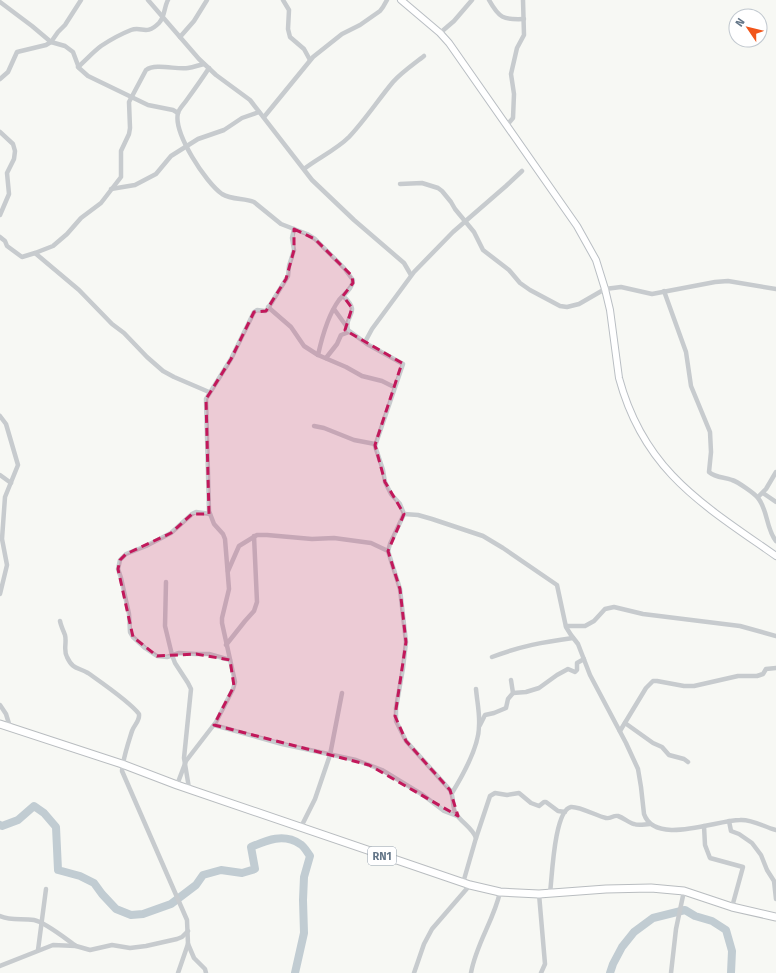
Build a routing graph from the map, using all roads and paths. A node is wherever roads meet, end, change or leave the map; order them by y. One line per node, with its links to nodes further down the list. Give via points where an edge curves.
1 (81, 0): 16 (street)
2 (148, 0): 12 (street)
3 (168, 0): 12 (street)
4 (207, 0): 15 (street)
5 (283, 0): 18 (street, via 289,10 290,37 304,49)
6 (387, 0): 18 (street, via 380,11 338,37)
7 (401, 0): 14 (main road)
8 (472, 0): 14 (street)
9 (489, 0): 13 (street, via 503,18)
10 (523, 0): 13 (street)
11 (0, 2): 16 (street)
12 (163, 18): 15 (street); 20 (street, via 148,30 133,30 110,40)
13 (524, 19): 27 (street, via 524,35 511,74 514,94 513,118)
14 (440, 33): 27 (main road)
15 (180, 37): 19 (street)
16 (51, 42): 20 (street, via 74,52); 22 (street, via 17,52 8,72)
17 (424, 56): 30 (street, via 394,82 361,124 340,145)
18 (310, 60): 26 (street)
19 (204, 64): 21 (street); 23 (street, via 189,68 149,68)
20 (78, 67): 23 (street, via 88,76)
21 (209, 68): 24 (street); 25 (street, via 246,96)
22 (0, 79)
23 (131, 97): 24 (street, via 152,106); 33 (street, via 128,106 129,134 121,151 122,175)
24 (178, 112): 29 (street, via 180,131)
25 (259, 112): 26 (street); 29 (street)
26 (264, 117): 30 (street)
27 (506, 125): 40 (main road, via 577,226 596,260)
28 (0, 132): 34 (street, via 13,144 15,151 7,174 9,194)
29 (187, 146): 33 (street, via 171,156 156,174 135,185); 36 (street, via 201,173 217,190 232,197 254,202 281,224)
30 (304, 169): 39 (street, via 354,220 404,263)
31 (522, 171): 35 (street)
32 (400, 184): 35 (street, via 422,183 438,188)
33 (111, 189): 38 (street, via 98,206 81,218 59,242)
34 (0, 215)
35 (465, 221): 39 (street); 40 (street, via 483,250 509,270 520,283 560,306 567,307 587,301)
36 (294, 229): 43 (street, via 315,239 352,276 352,285); 44 (street, via 294,250 288,276)
37 (0, 237): 38 (street, via 22,257)
38 (35, 254): 52 (street, via 79,290 163,371)
39 (411, 275): 48 (street, via 372,328)
40 (605, 290): 41 (street, via 621,287 652,294); 67 (main road, via 621,386 638,429 657,459 697,500)
41 (664, 290): 42 (street, via 728,281); 60 (street, via 686,352 691,386 710,432 709,472 719,478 734,481)
42 (776, 290)
43 (343, 296): 45 (street); 46 (street, via 351,303 352,308)
44 (268, 307): 49 (street, via 291,327 304,346); 52 (street, via 265,311 254,312 231,359)
45 (334, 309): 46 (street); 49 (street)
46 (347, 327): 47 (street)
47 (349, 332): 48 (street); 50 (street, via 341,335)
48 (365, 342): 51 (street, via 402,363)
49 (318, 355): 50 (street)
50 (326, 358): 51 (street, via 362,376)
51 (394, 386): 55 (street)
52 (209, 392): 62 (street, via 205,405)
53 (0, 416): 58 (street, via 6,424 17,458 17,470)
54 (314, 426): 55 (street, via 354,440)
55 (375, 444): 63 (street, via 385,482)
56 (776, 472): 59 (street)
57 (0, 475): 58 (street)
58 (11, 483): 70 (street, via 5,497 2,539 7,565)
59 (763, 493): 60 (street); 61 (street)
60 (758, 497): 65 (street)
61 (776, 502)
62 (210, 514): 68 (street, via 224,536); 76 (street, via 192,514 171,533 126,554 118,567 131,635 152,653 163,657)
63 (404, 514): 66 (street); 72 (street, via 425,517 483,536 552,581 558,590)
64 (254, 536): 66 (street, via 334,538 371,543); 68 (street, via 239,546); 75 (street, via 257,602 254,611)
65 (776, 541)
66 (388, 551): 98 (street, via 400,589 406,642 396,721 406,741)
67 (776, 556)
68 (227, 572): 75 (street, via 229,589 222,618)
69 (166, 582): 76 (street, via 165,626)
70 (0, 594)
71 (60, 621): 94 (street, via 65,636 66,656 74,667 96,679 139,714 140,718 132,730)
72 (566, 626): 73 (street, via 586,626 605,609 614,607 643,614 740,626); 74 (street)
73 (776, 636)
74 (573, 638): 77 (street, via 532,644); 78 (street)
75 (226, 645): 79 (street)
76 (172, 655): 79 (street, via 209,654); 95 (street, via 191,689)
77 (492, 657)
78 (584, 659): 84 (street, via 577,664 575,672 568,669 539,688); 91 (street)
79 (230, 660): 88 (street, via 235,677 234,686)
80 (776, 668): 86 (street, via 766,669 763,674 757,676 738,676 694,686 657,680 646,688)
81 (511, 680): 84 (street)
82 (476, 689): 89 (street)
83 (342, 693): 92 (street)
84 (513, 693): 89 (street, via 506,708 485,715)
85 (0, 705): 90 (street)
86 (625, 723): 91 (street); 93 (street, via 662,747 669,755)
87 (0, 724): 90 (highway, RN1)
88 (214, 725): 92 (street); 95 (street)
89 (479, 726): 98 (street, via 464,773)
90 (10, 727): 94 (highway, RN1)
91 (620, 731): 102 (street, via 638,769 644,814)
92 (330, 754): 100 (street, via 382,770 444,810); 104 (street, via 315,799)
93 (688, 762)
94 (122, 764): 96 (highway, RN1); 118 (street, via 123,774 187,920)
95 (185, 764): 96 (street); 97 (street)
96 (177, 785): 97 (highway, RN1)
97 (189, 788): 104 (highway, RN1)
98 (452, 793): 100 (street, via 452,805)
99 (565, 812): 102 (street, via 573,807 607,818 619,816 636,825); 106 (street, via 558,811 546,802 539,806 531,804 519,793 495,793 490,796); 111 (street, via 559,825)
100 (458, 816): 106 (street)
101 (729, 821): 103 (street); 105 (street, via 742,820); 113 (street, via 731,831 752,843 761,854 774,881)
102 (650, 824): 103 (street, via 655,828 668,830)
103 (704, 826): 114 (street, via 705,845 710,858 742,868)
104 (301, 828): 107 (highway, RN1)
105 (776, 830)
106 (476, 838): 107 (street)
107 (466, 884): 109 (highway, RN1); 125 (street, via 432,929)
108 (46, 889): 117 (street)
109 (500, 892): 112 (highway, RN1); 126 (street)
110 (684, 892): 111 (highway, RN1, via 634,888); 114 (highway, RN1); 128 (street, via 676,929)
111 (550, 893): 112 (highway, RN1)
112 (539, 894): 127 (street, via 545,964)
113 (776, 899)
114 (732, 907): 116 (highway, RN1)
115 (0, 916): 117 (street)
116 (776, 917)
117 (43, 923): 120 (street); 121 (street)
118 (188, 931): 119 (street); 120 (street, via 177,939 146,946 130,948 112,945 90,950)
119 (188, 944): 123 (street); 124 (street, via 194,958)
120 (76, 946): 121 (street, via 56,945)
121 (38, 950): 122 (street)
122 (0, 966)
123 (178, 973)
124 (206, 973)
125 (414, 973)
126 (470, 973)
127 (541, 973)
128 (671, 973)

